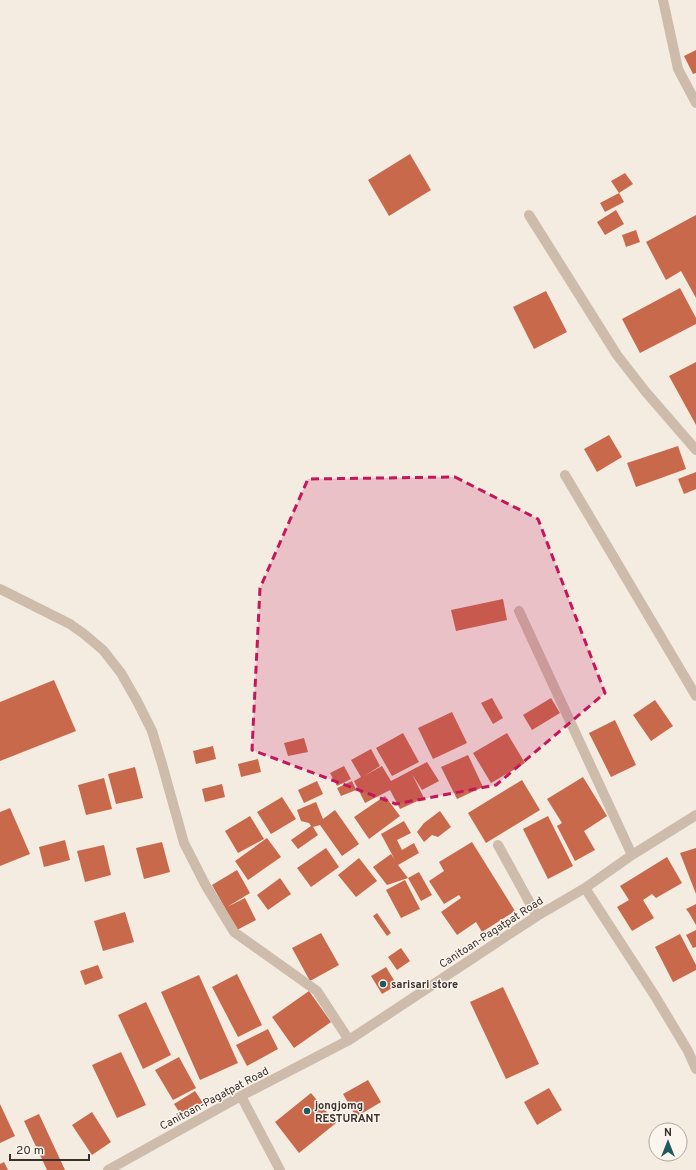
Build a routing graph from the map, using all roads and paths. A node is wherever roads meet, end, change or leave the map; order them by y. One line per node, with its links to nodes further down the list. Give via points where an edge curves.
1 (663, 0): 2 (street, via 678,68)
2 (696, 103)
3 (529, 215): 4 (street, via 617,355)
4 (696, 450)
5 (565, 475): 8 (street)
6 (0, 589): 14 (street, via 70,624 103,650 122,673 152,731 184,843 234,932 317,991)
7 (518, 611): 11 (street)
8 (696, 696)
9 (696, 815): 11 (street, Canitoan-Pagatpat Road)
10 (498, 845): 13 (street)
11 (632, 855): 12 (street, Canitoan-Pagatpat Road)
12 (585, 888): 13 (street, Canitoan-Pagatpat Road); 15 (street, via 666,1014)
13 (537, 916): 14 (street, Canitoan-Pagatpat Road)
14 (349, 1040): 16 (street, Canitoan-Pagatpat Road)
15 (696, 1069)
16 (241, 1096): 17 (street, Canitoan-Pagatpat Road); 18 (street)
17 (108, 1170)
18 (280, 1170)

